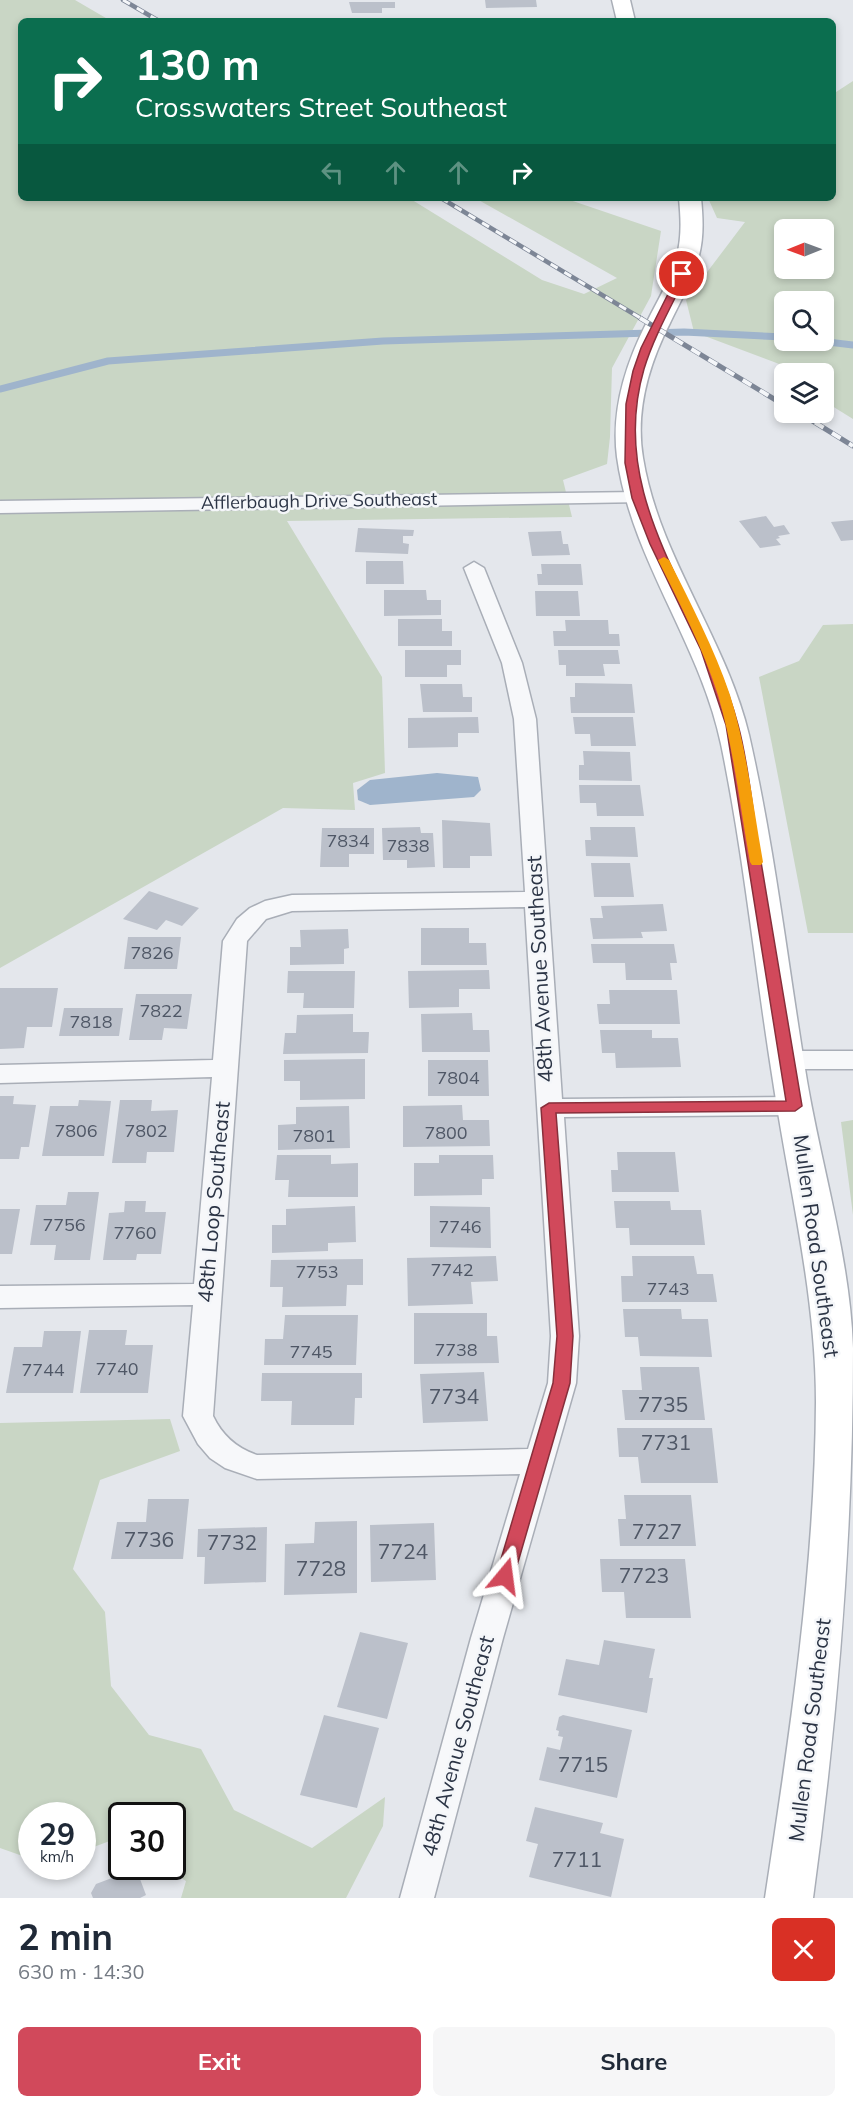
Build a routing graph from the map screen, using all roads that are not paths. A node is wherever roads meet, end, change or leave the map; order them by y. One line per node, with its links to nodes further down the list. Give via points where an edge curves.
1 (621, 0): 2 (street)
2 (625, 18)
3 (690, 201): 4 (street, Mullen Road Southeast, via 692,247 641,363 631,404 629,447)
4 (638, 498): 5 (street, Afflerbaugh Drive Southeast); 8 (street, Mullen Road Southeast, via 709,654 732,725)
5 (0, 507)
6 (474, 568): 7 (street, 48th Avenue Southeast, via 512,663 525,719)
7 (537, 899): 10 (street, 48th Loop Southeast, via 292,903 260,912 247,921 235,942); 13 (street, 48th Avenue Southeast)
8 (788, 1060): 9 (street); 12 (street, Mullen Road Southeast)
9 (853, 1060)
10 (226, 1068): 11 (street); 14 (street, 48th Loop Southeast)
11 (0, 1074)
12 (795, 1106): 13 (street); 18 (street, Mullen Road Southeast, via 832,1333 836,1398 832,1538)
13 (549, 1108): 16 (street, 48th Avenue Southeast, via 565,1336 562,1383)
14 (207, 1294): 15 (street); 16 (street, 48th Loop Southeast, via 198,1416 208,1439 229,1457 274,1469)
15 (0, 1296)
16 (539, 1461): 17 (street, 48th Avenue Southeast)
17 (417, 1898)
18 (789, 1898)

